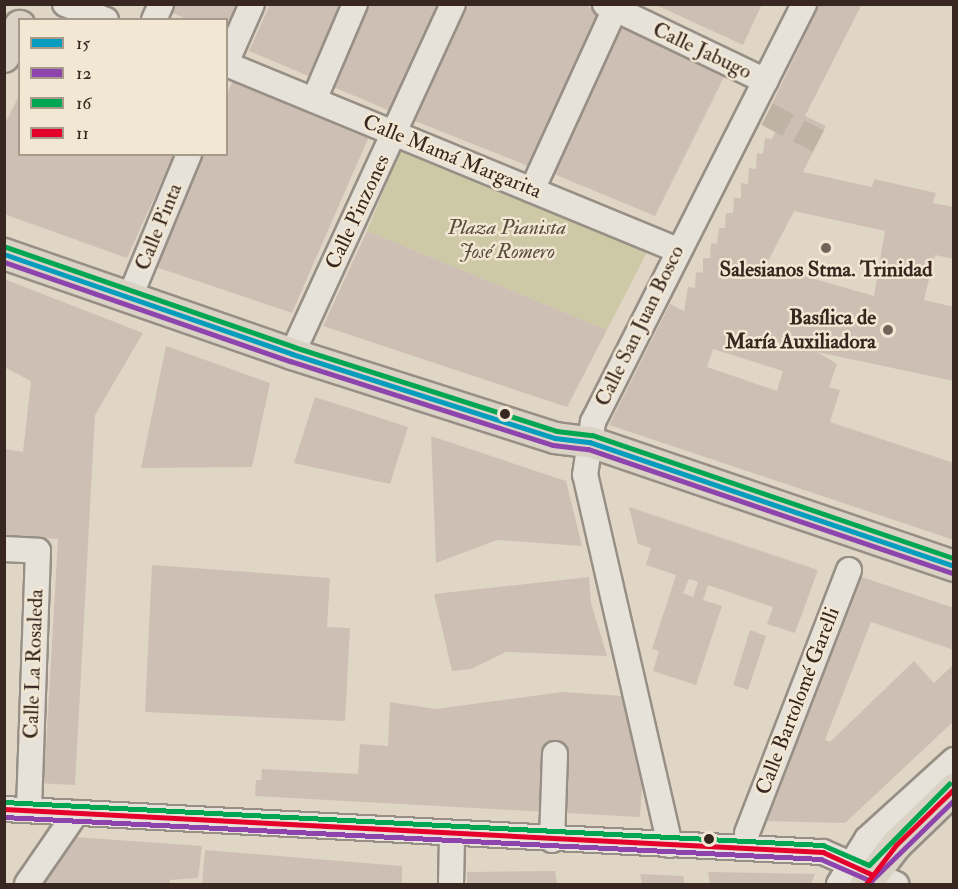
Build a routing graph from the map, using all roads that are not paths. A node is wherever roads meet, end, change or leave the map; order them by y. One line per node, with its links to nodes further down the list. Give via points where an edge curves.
1 (30, 4): 9 (main road)
2 (65, 4): 10 (street)
3 (161, 4): 11 (street)
4 (252, 4): 12 (street)
5 (355, 4): 15 (street)
6 (453, 4): 16 (street, Calle Pinzones)
7 (804, 4): 14 (street, Calle San Juan Bosco)
8 (612, 6): 14 (street, Calle Jabugo); 18 (street)
9 (22, 18)
10 (101, 18)
11 (155, 18)
12 (228, 58)
13 (228, 64): 15 (street, Calle Mamá Margarita)
14 (766, 81): 19 (street, Calle San Juan Bosco, via 760,110)
15 (314, 100): 16 (street, Calle Mamá Margarita)
16 (394, 133): 18 (street, Calle Mamá Margarita); 22 (street, Calle Pinzones)
17 (188, 156): 21 (street, Calle Pinta)
18 (532, 190): 19 (street, Calle Mamá Margarita)
19 (677, 250): 23 (street, Calle San Juan Bosco, via 593,422)
20 (4, 254): 21 (main road)
21 (129, 298): 22 (main road)
22 (292, 354): 23 (main road, via 555,438)
23 (590, 442): 25 (main road); 36 (street, Calle San Juan Bosco, via 585,475)
24 (4, 549): 31 (street, Calle La Rosaleda, via 38,551)
25 (954, 566)
26 (849, 570): 33 (street, Calle Bartolomé Garelli)
27 (555, 754): 35 (street)
28 (954, 760): 37 (street, via 867,838)
29 (954, 789): 37 (main road)
30 (4, 809): 31 (street)
31 (30, 810): 32 (street)
32 (76, 813): 34 (street); 38 (street)
33 (747, 832)
34 (452, 834): 35 (street); 39 (street)
35 (552, 840): 36 (street)
36 (670, 845): 37 (street, via 823,852)
37 (864, 878)
38 (27, 885)
39 (451, 885)

